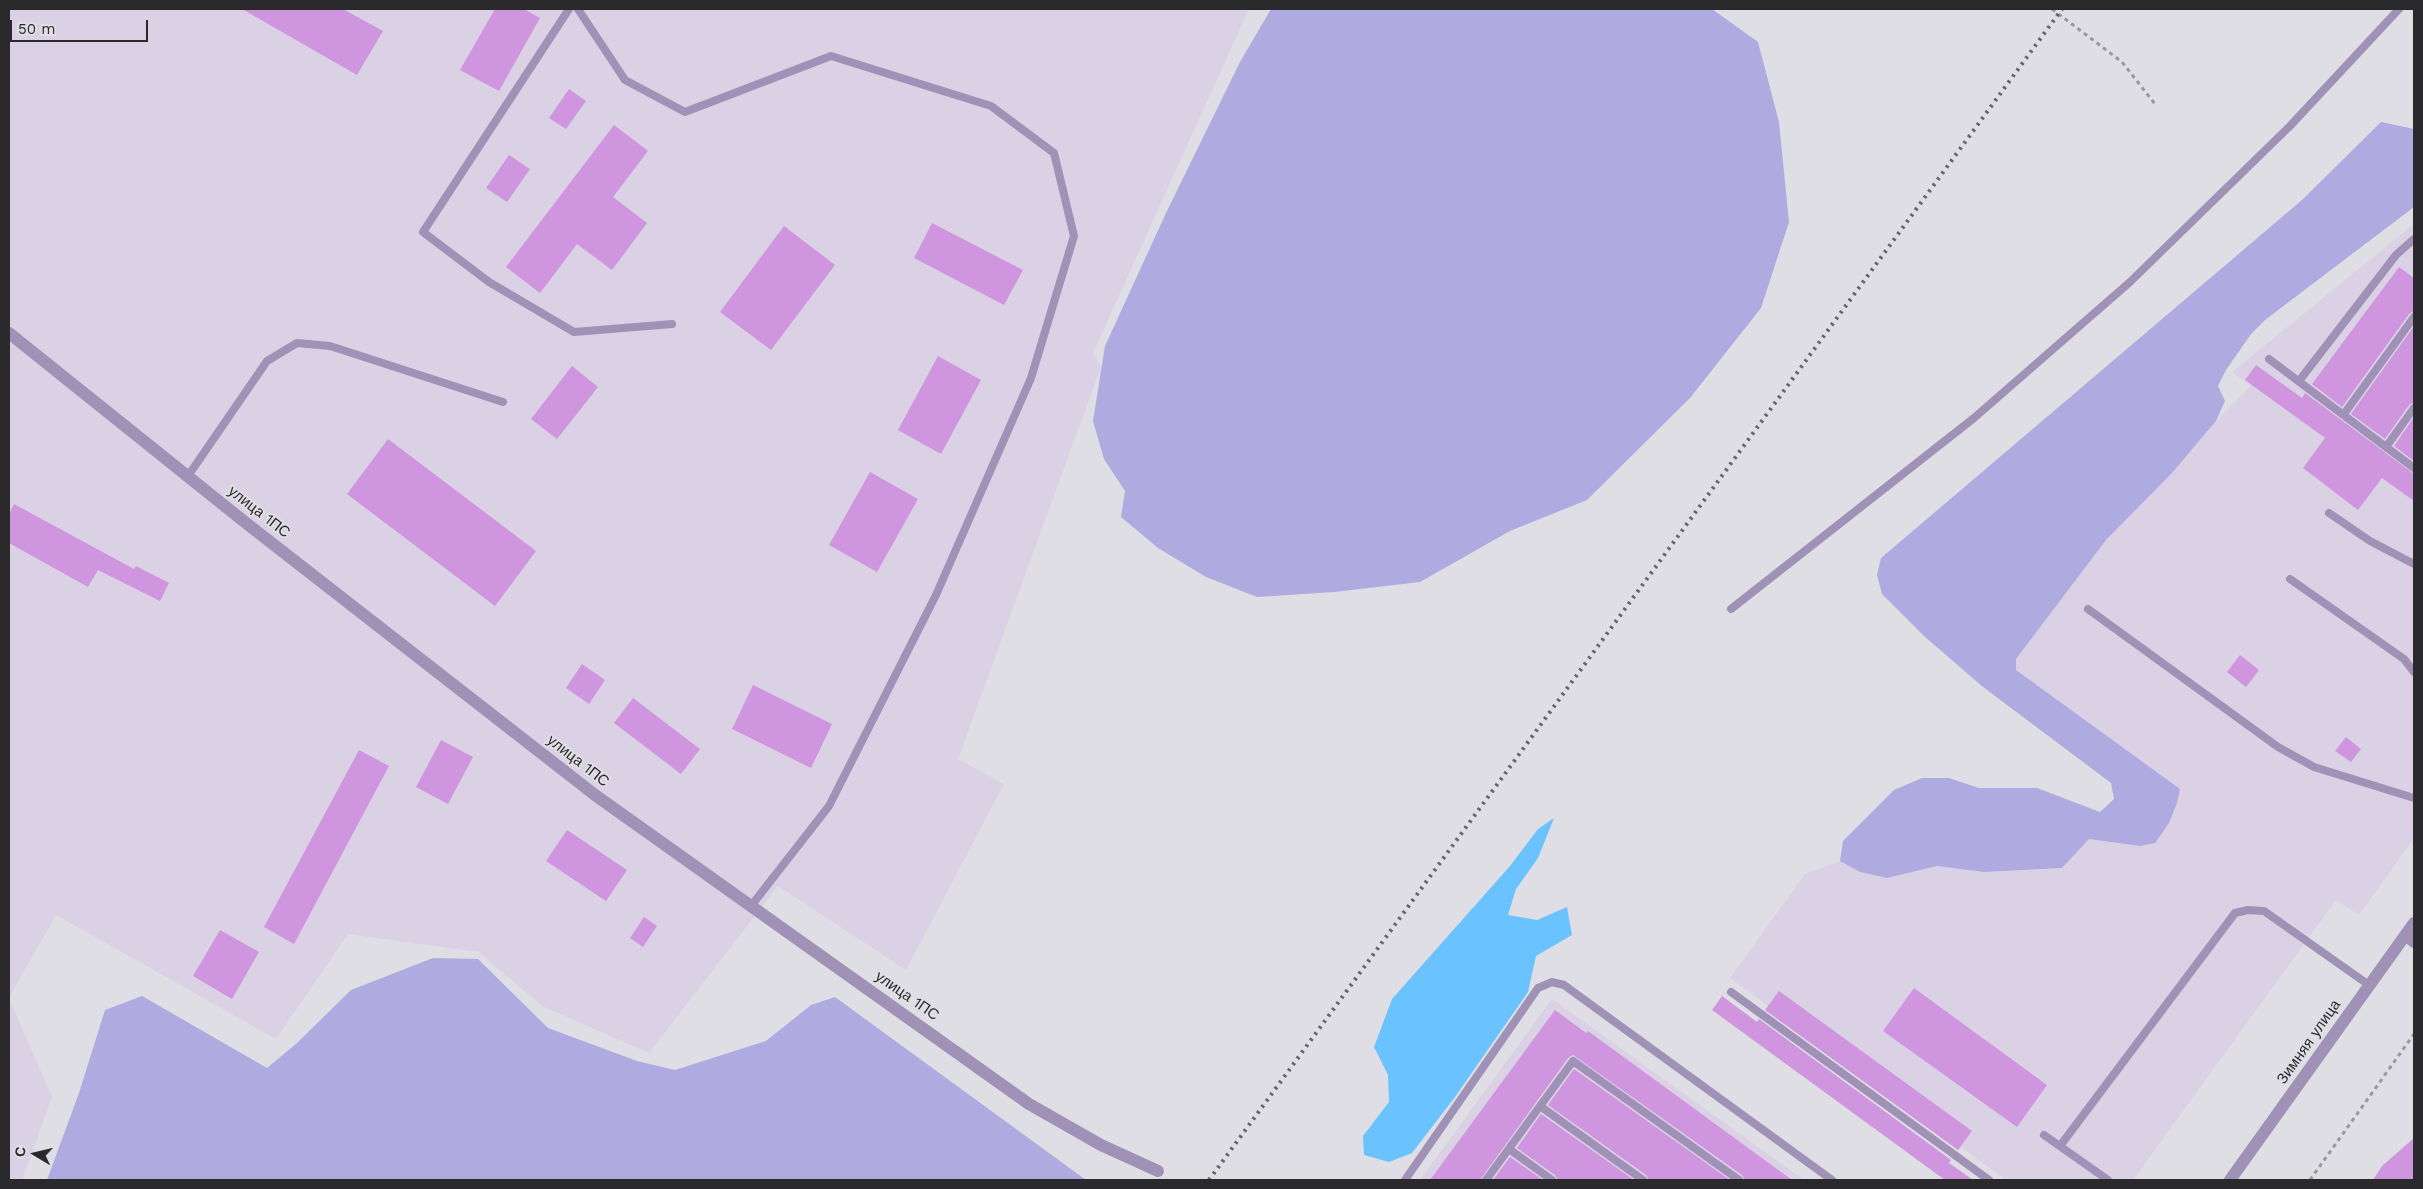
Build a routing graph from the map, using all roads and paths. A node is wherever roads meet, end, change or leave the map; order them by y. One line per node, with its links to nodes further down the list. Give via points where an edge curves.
1 (569, 9): 8 (lane, via 423,232 489,282 574,332)
2 (578, 9): 25 (lane, via 625,80 685,112 831,56 991,106 1054,153 1074,236 1031,378 936,595 829,806)
3 (2052, 9): 5 (path, via 2122,62)
4 (2399, 9): 21 (lane, via 2290,126 2130,282 1974,418)
5 (2155, 104)
6 (2414, 239): 11 (lane, via 2396,255)
7 (2414, 317): 14 (lane)
8 (672, 324)
9 (9, 333): 17 (street, улица 1ПС)
10 (2269, 359): 11 (lane)
11 (2299, 381): 14 (lane)
12 (503, 402): 17 (lane, via 330,346 297,343 267,361)
13 (2414, 408): 15 (lane)
14 (2344, 414): 15 (lane)
15 (2386, 447): 16 (lane)
16 (2414, 468)
17 (188, 476): 25 (street, улица 1ПС, via 595,794)
18 (2329, 512): 19 (lane, via 2370,541)
19 (2414, 564)
20 (2290, 579): 23 (lane, via 2404,659)
21 (1730, 609)
22 (2088, 609): 24 (lane, via 2278,747 2314,767)
23 (2414, 672)
24 (2414, 798)
25 (751, 906): 35 (street, улица 1ПС, via 1030,1104 1101,1145)
26 (2414, 923): 27 (street, Зимняя улица)
27 (2410, 938): 28 (street, Зимняя улица)
28 (2369, 986): 33 (lane, via 2264,911 2235,913); 44 (street, Зимняя улица)
29 (1731, 992): 42 (lane)
30 (2414, 1034): 45 (path)
31 (1540, 1106): 34 (lane); 39 (lane); 40 (lane, via 1573,1061)
32 (2044, 1135): 33 (lane)
33 (2060, 1146): 43 (lane)
34 (1509, 1149): 37 (lane); 38 (lane)
35 (1158, 1171)
36 (1405, 1180): 41 (lane, via 1538,988 1552,982 1564,984)
37 (1486, 1180)
38 (1552, 1180)
39 (1643, 1180)
40 (1739, 1180)
41 (1832, 1180)
42 (1989, 1180)
43 (2108, 1180)
44 (2230, 1180)
45 (2310, 1180)

